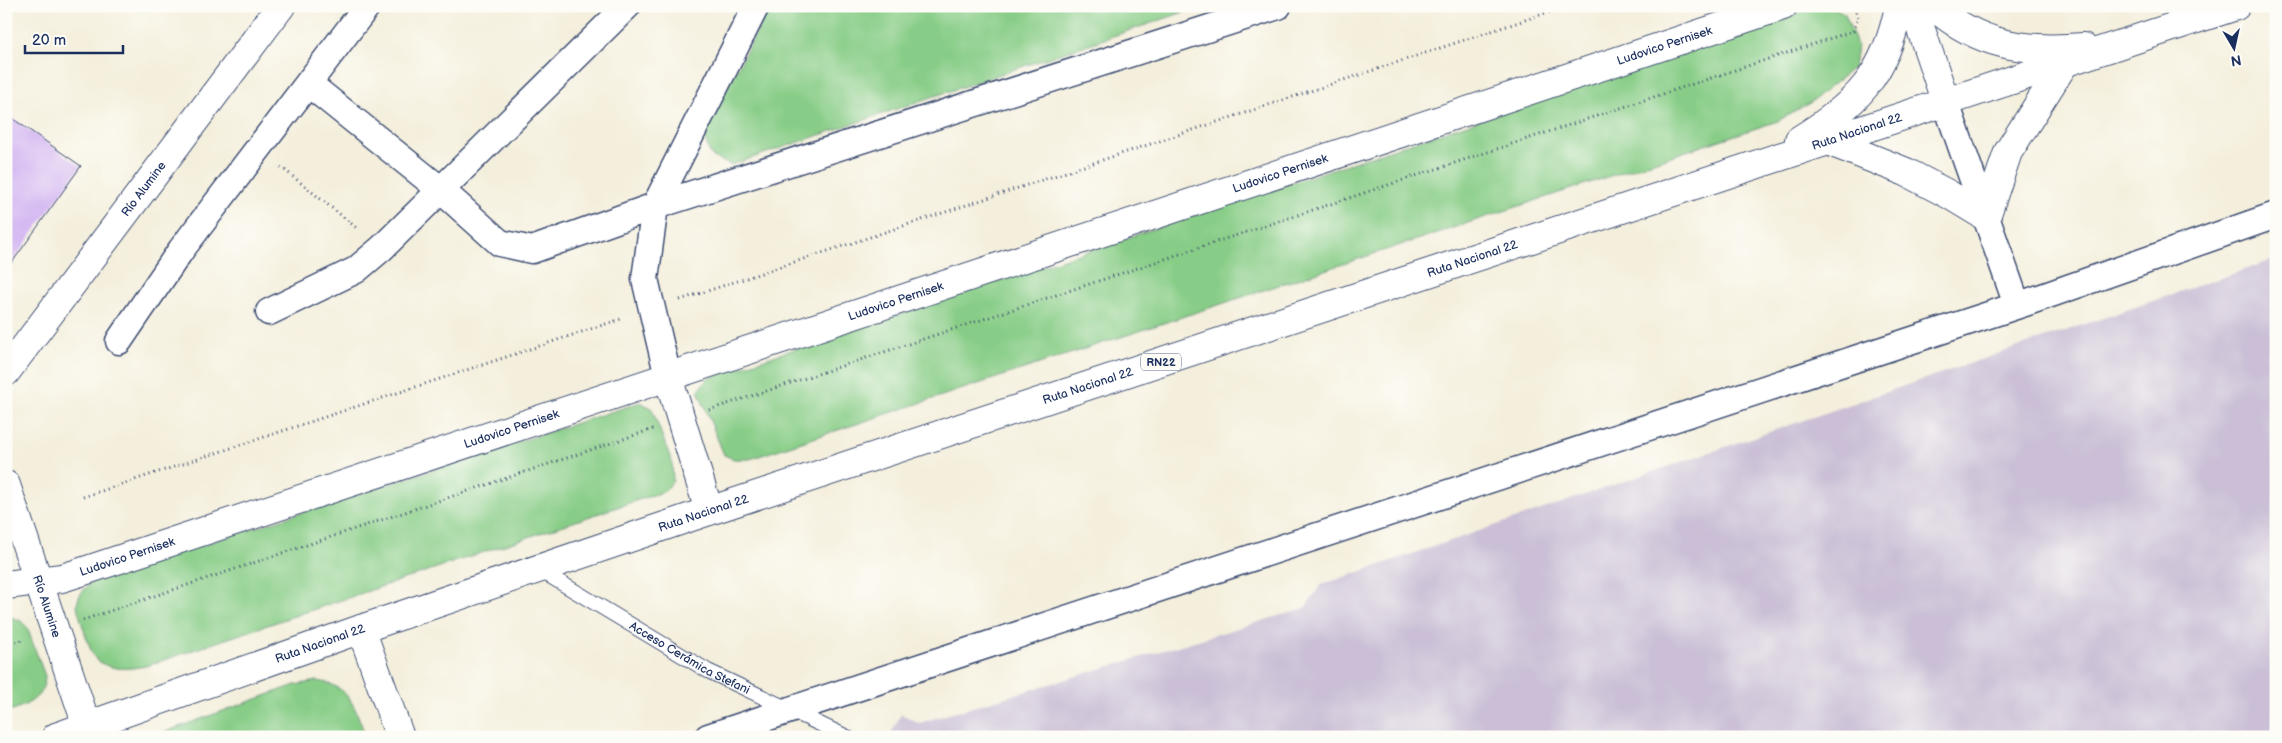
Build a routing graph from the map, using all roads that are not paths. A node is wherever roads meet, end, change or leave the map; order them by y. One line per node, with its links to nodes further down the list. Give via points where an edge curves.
1 (280, 6): 24 (main road, Río Alumine)
2 (368, 6): 13 (street)
3 (627, 6): 17 (street)
4 (756, 6): 18 (street)
5 (1278, 6): 18 (street)
6 (1783, 6): 25 (main road, Ludovico Pernisek)
7 (1899, 6): 16 (main road, via 1884,54 1858,96 1829,121)
8 (1913, 6): 14 (main road)
9 (1933, 6): 11 (main road, via 1975,34 2010,46 2060,49)
10 (2236, 6): 11 (main road, Ruta Nacional 22 / RN22)
11 (2124, 44): 12 (main road, Ruta Nacional 22 / RN22)
12 (2064, 64): 14 (main road, Ruta Nacional 22 / RN22); 20 (main road, via 2008,152)
13 (309, 84): 17 (street); 23 (street, via 180,250)
14 (1946, 103): 15 (main road, Ruta Nacional 22 / RN22); 20 (street)
15 (1828, 141): 16 (main road, Ruta Nacional 22 / RN22); 20 (main road, via 1906,172)
16 (1762, 163): 27 (main road, Ruta Nacional 22 / RN22)
17 (441, 190): 18 (street, via 500,243 532,250); 22 (street, via 356,270)
18 (655, 206): 25 (street, via 645,280)
19 (2276, 215): 21 (street)
20 (1986, 217): 21 (street)
21 (2018, 305): 32 (street)
22 (269, 312)
23 (119, 341)
24 (6, 372)
25 (668, 377): 27 (main road); 29 (main road, Ludovico Pernisek, via 81,572)
26 (6, 485): 29 (main road, Río Alumine)
27 (710, 512): 28 (main road, Ruta Nacional 22 / RN22)
28 (538, 570): 31 (main road, Ruta Nacional 22 / RN22); 32 (lane, Acceso Cerámica Stefani, via 708,671)
29 (38, 581): 30 (main road, Ludovico Pernisek); 33 (main road, Río Alumine)
30 (6, 585)
31 (361, 629): 33 (main road, Ruta Nacional 22 / RN22); 35 (main road)
32 (788, 710): 36 (street); 37 (lane, Acceso Cerámica Stefani)
33 (87, 726): 34 (main road, Ruta Nacional 22 / RN22)
34 (56, 737)
35 (400, 737)
36 (708, 737)
37 (847, 737)

